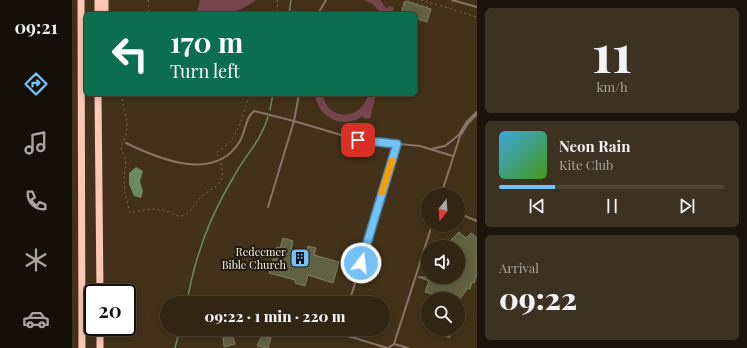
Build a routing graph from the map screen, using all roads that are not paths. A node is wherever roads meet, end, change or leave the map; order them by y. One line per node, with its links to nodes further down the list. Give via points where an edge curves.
1 (78, 0): 18 (highway)
2 (81, 0): 18 (highway)
3 (98, 0): 8 (highway)
4 (105, 0): 9 (highway)
5 (326, 0): 10 (lane)
6 (452, 0): 7 (lane)
7 (477, 8)
8 (98, 12)
9 (105, 12)
10 (319, 12)
11 (98, 96): 26 (highway)
12 (299, 96): 14 (lane)
13 (477, 113): 15 (street)
14 (294, 122): 16 (lane, via 254,111 249,114 240,142 233,150 219,159 199,165 175,163 152,156); 17 (lane, via 358,140); 22 (lane)
15 (461, 133): 19 (lane, via 445,146); 20 (lane)
16 (126, 143)
17 (397, 144): 19 (lane); 27 (lane)
18 (81, 148): 31 (highway)
19 (430, 149): 20 (lane)
20 (453, 156): 21 (lane)
21 (443, 188)
22 (268, 207)
23 (465, 216): 24 (lane)
24 (477, 221)
25 (430, 232): 30 (lane)
26 (100, 284)
27 (352, 296)
28 (100, 336): 32 (highway)
29 (348, 336): 30 (lane, via 388,348)
30 (394, 344): 33 (lane)
31 (82, 348)
32 (100, 348)
33 (408, 348)

